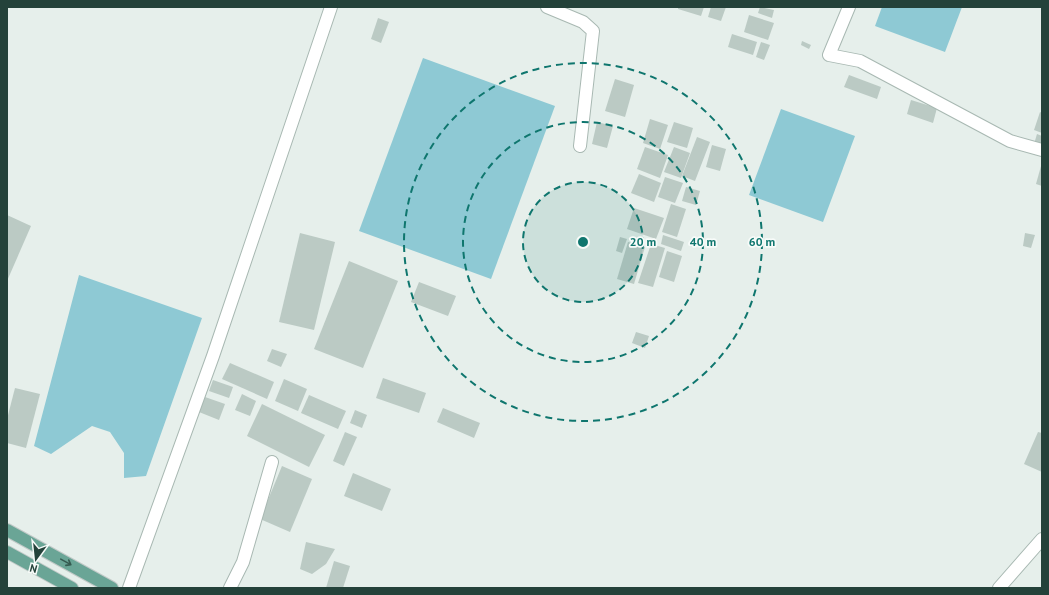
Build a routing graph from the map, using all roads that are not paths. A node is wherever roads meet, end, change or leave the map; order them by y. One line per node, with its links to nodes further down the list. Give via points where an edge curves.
1 (331, 7): 12 (street, via 213,356)
2 (547, 7): 4 (street, via 583,22 593,31)
3 (849, 7): 5 (street, via 829,55 860,61 1010,141)
4 (580, 146)
5 (1042, 150)
6 (272, 462): 13 (street, via 243,562)
7 (7, 530): 11 (main road, one-way to 11)
8 (1042, 539): 14 (street)
9 (7, 552): 10 (main road)
10 (72, 588)
11 (112, 588)
12 (129, 588)
13 (230, 588)
14 (998, 588)

